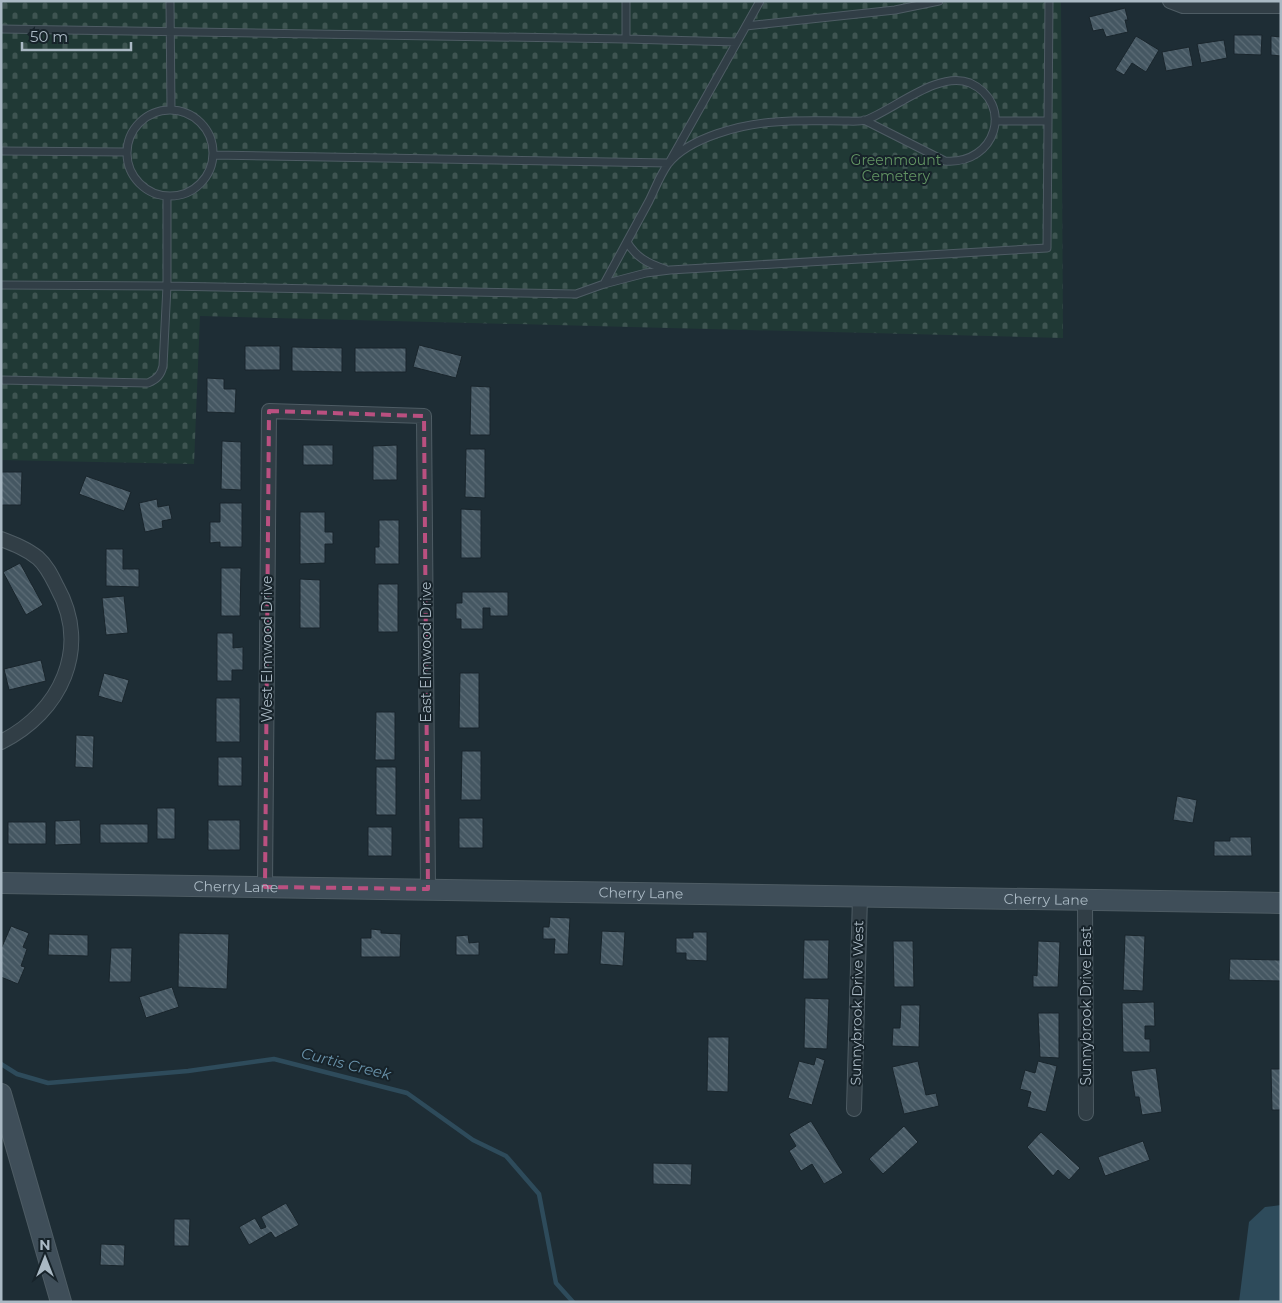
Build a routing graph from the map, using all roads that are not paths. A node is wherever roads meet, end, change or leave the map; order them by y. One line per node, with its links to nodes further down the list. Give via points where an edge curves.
1 (170, 1): 10 (lane)
2 (626, 1): 11 (lane)
3 (760, 1): 8 (lane)
4 (939, 1): 8 (lane, via 895,10)
5 (1049, 1): 16 (lane)
6 (1170, 1): 7 (street, via 1183,6)
7 (1281, 6)
8 (746, 26): 12 (lane)
9 (1, 29): 10 (lane)
10 (170, 31): 11 (lane); 13 (lane)
11 (626, 39): 12 (lane)
12 (737, 42): 20 (lane)
13 (171, 110): 18 (lane, via 142,120 134,129); 19 (lane, via 190,114 200,121 210,136)
14 (864, 120): 15 (lane, via 934,85 957,80 980,89 988,98); 15 (lane, via 945,161 957,162 969,160 987,146); 20 (lane, via 750,124 707,138)
15 (995, 121): 16 (lane)
16 (1048, 121): 23 (lane, via 1047,248)
17 (1, 151): 18 (lane)
18 (127, 152): 21 (lane, via 135,179 145,188)
19 (214, 155): 20 (lane); 21 (lane, via 208,174 200,184 189,192)
20 (669, 163): 22 (lane)
21 (167, 196): 26 (lane)
22 (626, 242): 23 (lane, via 644,260); 24 (lane)
23 (670, 270): 24 (lane)
24 (604, 284): 26 (lane, via 576,294)
25 (1, 285): 26 (lane)
26 (168, 286): 27 (lane, via 163,366 156,380 148,383)
27 (1, 380)
28 (269, 410): 32 (street, West Elmwood Drive); 33 (street, East Elmwood Drive, via 424,416)
29 (1, 539): 30 (street, via 31,552 47,568 70,614 72,638 64,677 49,703 28,726)
30 (1, 742)
31 (1, 883): 32 (street, Cherry Lane)
32 (265, 887): 33 (street, Cherry Lane)
33 (428, 889): 34 (street, Cherry Lane)
34 (860, 896): 35 (street, Cherry Lane); 38 (street, Sunnybrook Drive West)
35 (1085, 900): 36 (street, Cherry Lane); 39 (street, Sunnybrook Drive East)
36 (1281, 903)
37 (2, 1096): 40 (street)
38 (854, 1109)
39 (1086, 1113)
40 (61, 1302)

